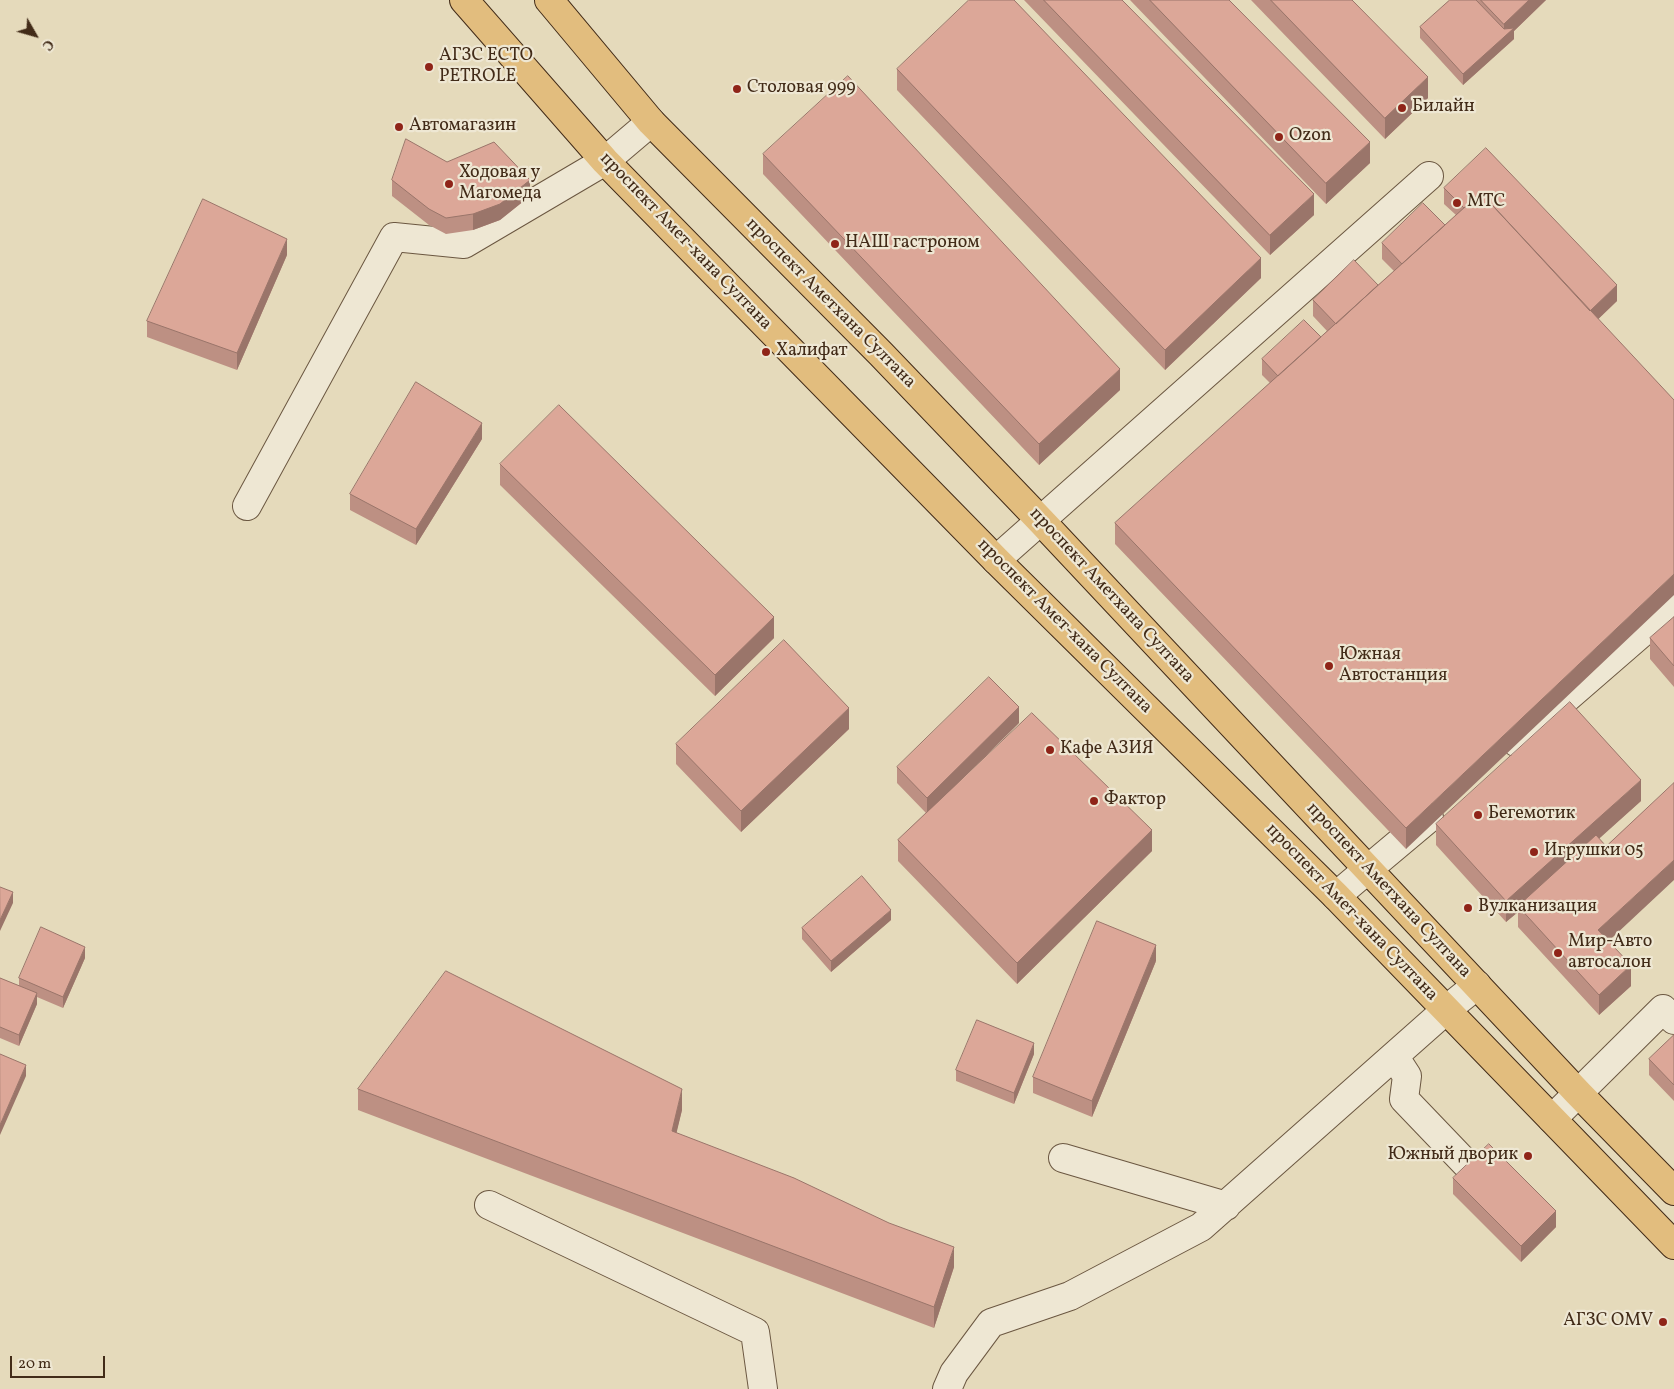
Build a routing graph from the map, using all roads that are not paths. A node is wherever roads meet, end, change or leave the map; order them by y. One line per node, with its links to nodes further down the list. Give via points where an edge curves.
1 (464, 0): 4 (main road, проспект Амет-хана Султана)
2 (548, 0): 3 (main road, проспект Аметхана Султана)
3 (651, 122): 4 (lane); 7 (main road, проспект Аметхана Султана)
4 (605, 161): 6 (lane, via 464,244 394,237); 8 (main road, проспект Амет-хана Султана)
5 (1429, 176): 7 (lane)
6 (247, 506)
7 (1041, 521): 8 (lane); 12 (main road, проспект Аметхана Султана)
8 (996, 560): 13 (main road, проспект Амет-хана Султана)
9 (1674, 605): 10 (lane)
10 (1495, 760)
11 (1450, 799): 12 (lane)
12 (1369, 870): 13 (lane); 14 (main road, проспект Аметхана Султана)
13 (1336, 896): 15 (main road, проспект Амет-хана Султана)
14 (1476, 984): 15 (lane); 18 (main road, проспект Аметхана Султана)
15 (1446, 1010): 17 (lane); 19 (main road, проспект Амет-хана Султана)
16 (1674, 1020): 18 (lane, via 1663,1008)
17 (1394, 1056): 21 (lane, via 1407,1076 1404,1099); 24 (lane)
18 (1578, 1093): 19 (lane); 22 (main road, проспект Аметхана Султана)
19 (1552, 1119): 25 (main road, проспект Амет-хана Султана)
20 (1063, 1158): 24 (lane)
21 (1472, 1170)
22 (1674, 1191)
23 (489, 1205): 26 (lane, via 755,1332)
24 (1226, 1206): 27 (lane, via 1201,1227 1070,1296 991,1323 954,1373)
25 (1674, 1246)
26 (763, 1389)
27 (947, 1389)

